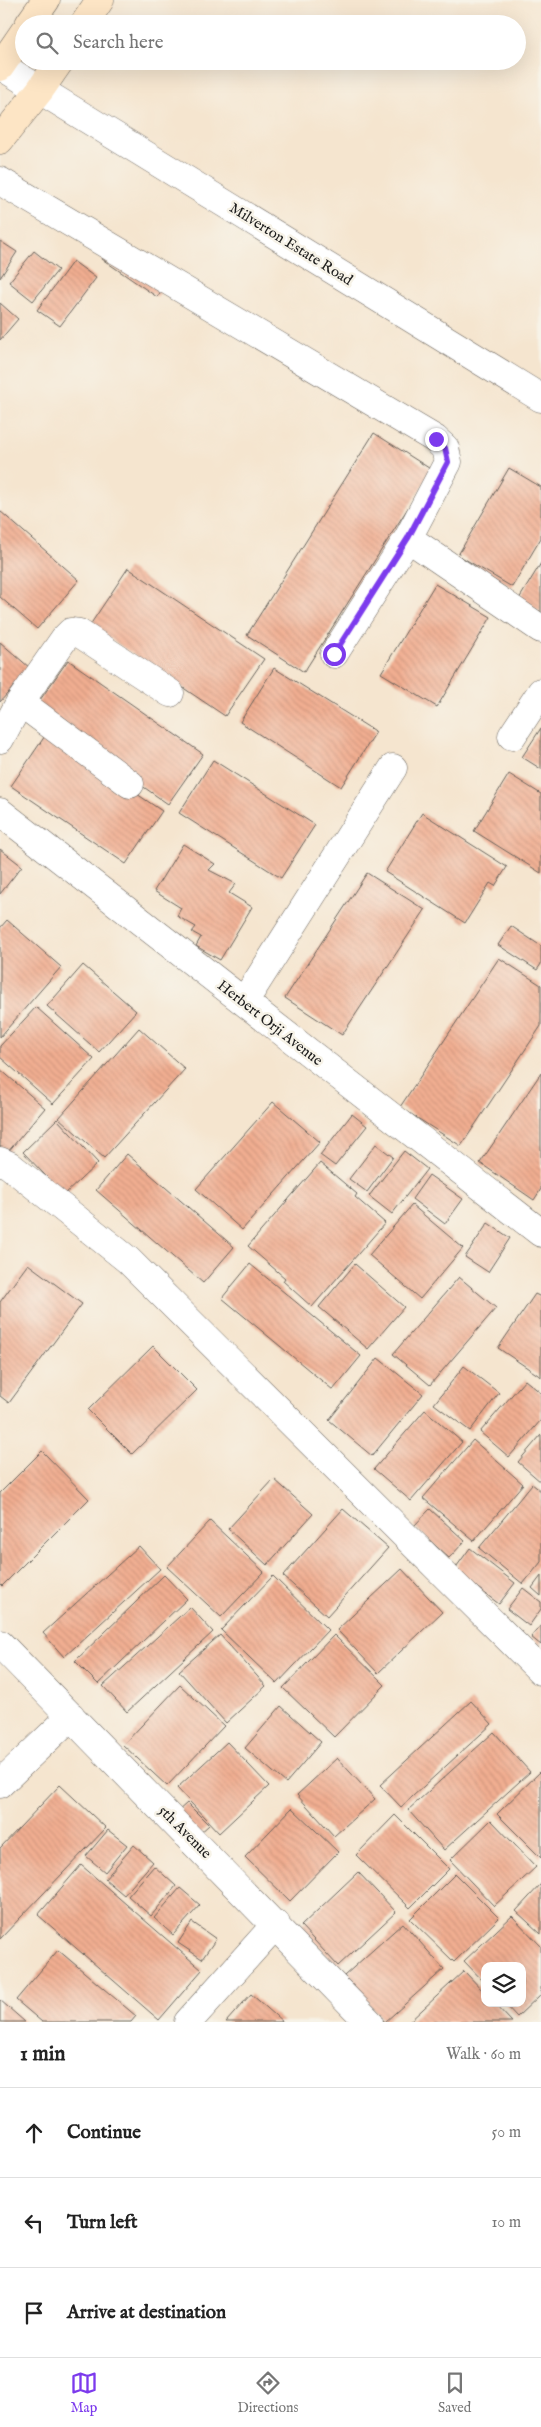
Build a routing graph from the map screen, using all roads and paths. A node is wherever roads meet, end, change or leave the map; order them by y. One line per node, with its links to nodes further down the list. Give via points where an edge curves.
1 (46, 0): 3 (main road)
2 (100, 0): 4 (main road)
3 (36, 15)
4 (90, 15)
5 (15, 45): 6 (main road)
6 (0, 66): 8 (street, Milverton Estate Road)
7 (54, 70): 8 (main road)
8 (40, 90): 9 (main road); 11 (street, Milverton Estate Road)
9 (0, 140)
10 (0, 181): 12 (street, via 436,439 445,448 448,462)
11 (541, 398)
12 (408, 538): 13 (street); 14 (street)
13 (541, 629)
14 (334, 654)
15 (541, 692): 18 (street)
16 (170, 693): 17 (street, via 79,633 71,632)
17 (20, 702): 19 (street); 21 (street)
18 (512, 736)
19 (0, 739)
20 (393, 768): 23 (street)
21 (130, 784)
22 (0, 812): 23 (street, Herbert Orji Avenue)
23 (244, 1002): 25 (street, Herbert Orji Avenue)
24 (0, 1161): 27 (street, via 128,1260)
25 (541, 1233)
26 (0, 1644): 28 (street, 5th Avenue)
27 (541, 1671)
28 (72, 1716): 29 (street); 30 (street, 5th Avenue)
29 (0, 1784)
30 (276, 1924): 31 (street); 32 (street, 5th Avenue)
31 (188, 2022)
32 (369, 2022)

